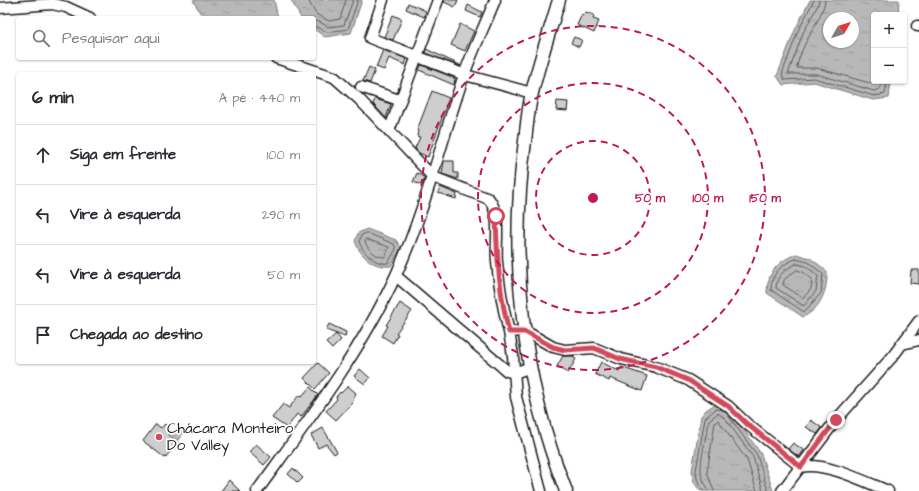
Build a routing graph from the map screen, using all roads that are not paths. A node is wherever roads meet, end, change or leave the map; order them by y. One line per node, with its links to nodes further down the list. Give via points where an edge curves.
1 (383, 0): 7 (street, via 370,38)
2 (438, 0): 7 (street)
3 (495, 0): 9 (street)
4 (557, 1): 11 (main road)
5 (0, 8): 6 (street, via 52,4)
6 (86, 16)
7 (417, 56): 9 (street); 12 (street)
8 (282, 60): 13 (street, via 334,77)
9 (465, 75): 11 (street); 14 (street)
10 (361, 87): 12 (street)
11 (532, 94): 18 (main road, via 520,178 518,236)
12 (399, 100): 13 (street)
13 (389, 131): 14 (street)
14 (432, 177): 15 (street); 17 (street, via 481,194 494,206 500,287)
15 (396, 276): 22 (street, via 507,371); 24 (street, via 338,378)
16 (919, 321): 20 (street)
17 (509, 332): 18 (street); 22 (street)
18 (525, 332): 21 (main road); 23 (street, via 553,347 571,350 594,348 620,359 656,367 688,380 728,406)
19 (919, 340): 20 (street)
20 (902, 344): 23 (street, via 836,420)
21 (531, 367): 22 (street); 26 (main road, via 550,446)
22 (514, 373): 25 (street, via 516,397)
23 (801, 467): 27 (street); 28 (street, via 814,465 827,468)
24 (257, 491)
25 (541, 491)
26 (566, 491)
27 (782, 491)
28 (888, 491)

